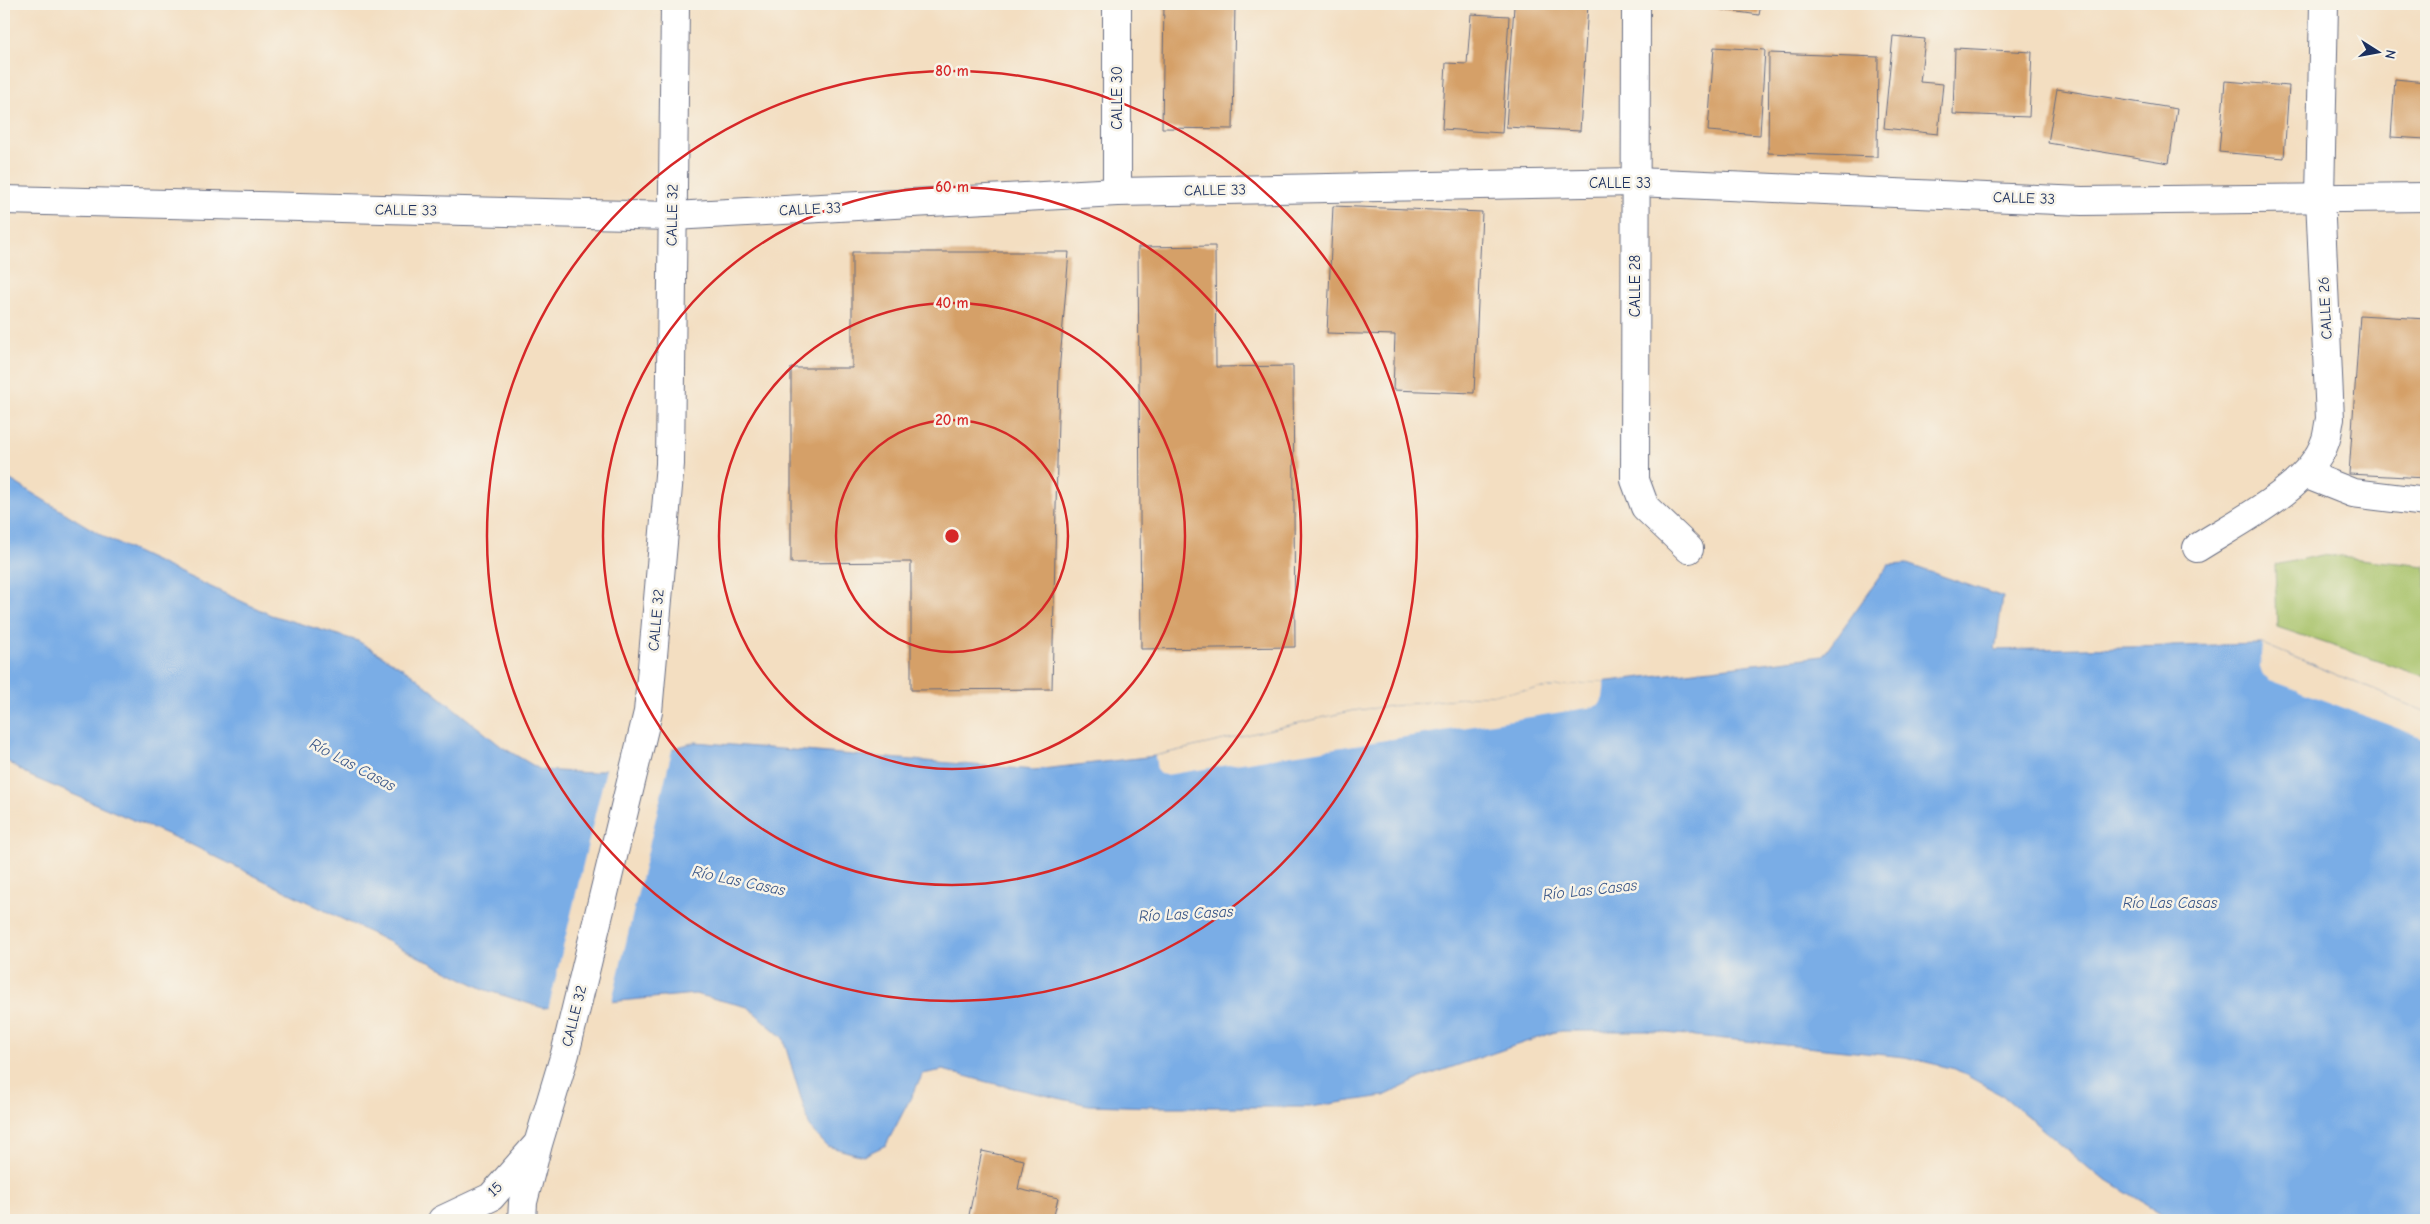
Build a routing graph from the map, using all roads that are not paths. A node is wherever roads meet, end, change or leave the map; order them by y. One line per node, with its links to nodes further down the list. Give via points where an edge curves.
1 (675, 4): 10 (street, CALLE 32)
2 (1117, 4): 6 (street, CALLE 30)
3 (1636, 4): 5 (street, CALLE 28)
4 (2324, 4): 8 (street, CALLE 26)
5 (1636, 182): 6 (street, CALLE 33); 8 (street, CALLE 33, via 2082,200); 14 (street, CALLE 28, via 1635,480 1645,507)
6 (1117, 192): 10 (street, CALLE 33)
7 (2426, 196): 8 (street, CALLE 33)
8 (2320, 198): 11 (street, CALLE 26, via 2330,419 2325,443)
9 (4, 200): 10 (street, CALLE 33)
10 (672, 216): 15 (street, CALLE 32, via 670,464 648,712 565,1054)
11 (2305, 474): 12 (street, via 2353,493); 13 (street, CALLE 26, via 2279,496)
12 (2426, 502)
13 (2197, 548)
14 (1689, 549)
15 (538, 1144): 16 (street, 15, via 490,1196); 17 (street, CALLE 32, via 523,1202)
16 (442, 1220)
17 (522, 1220)

